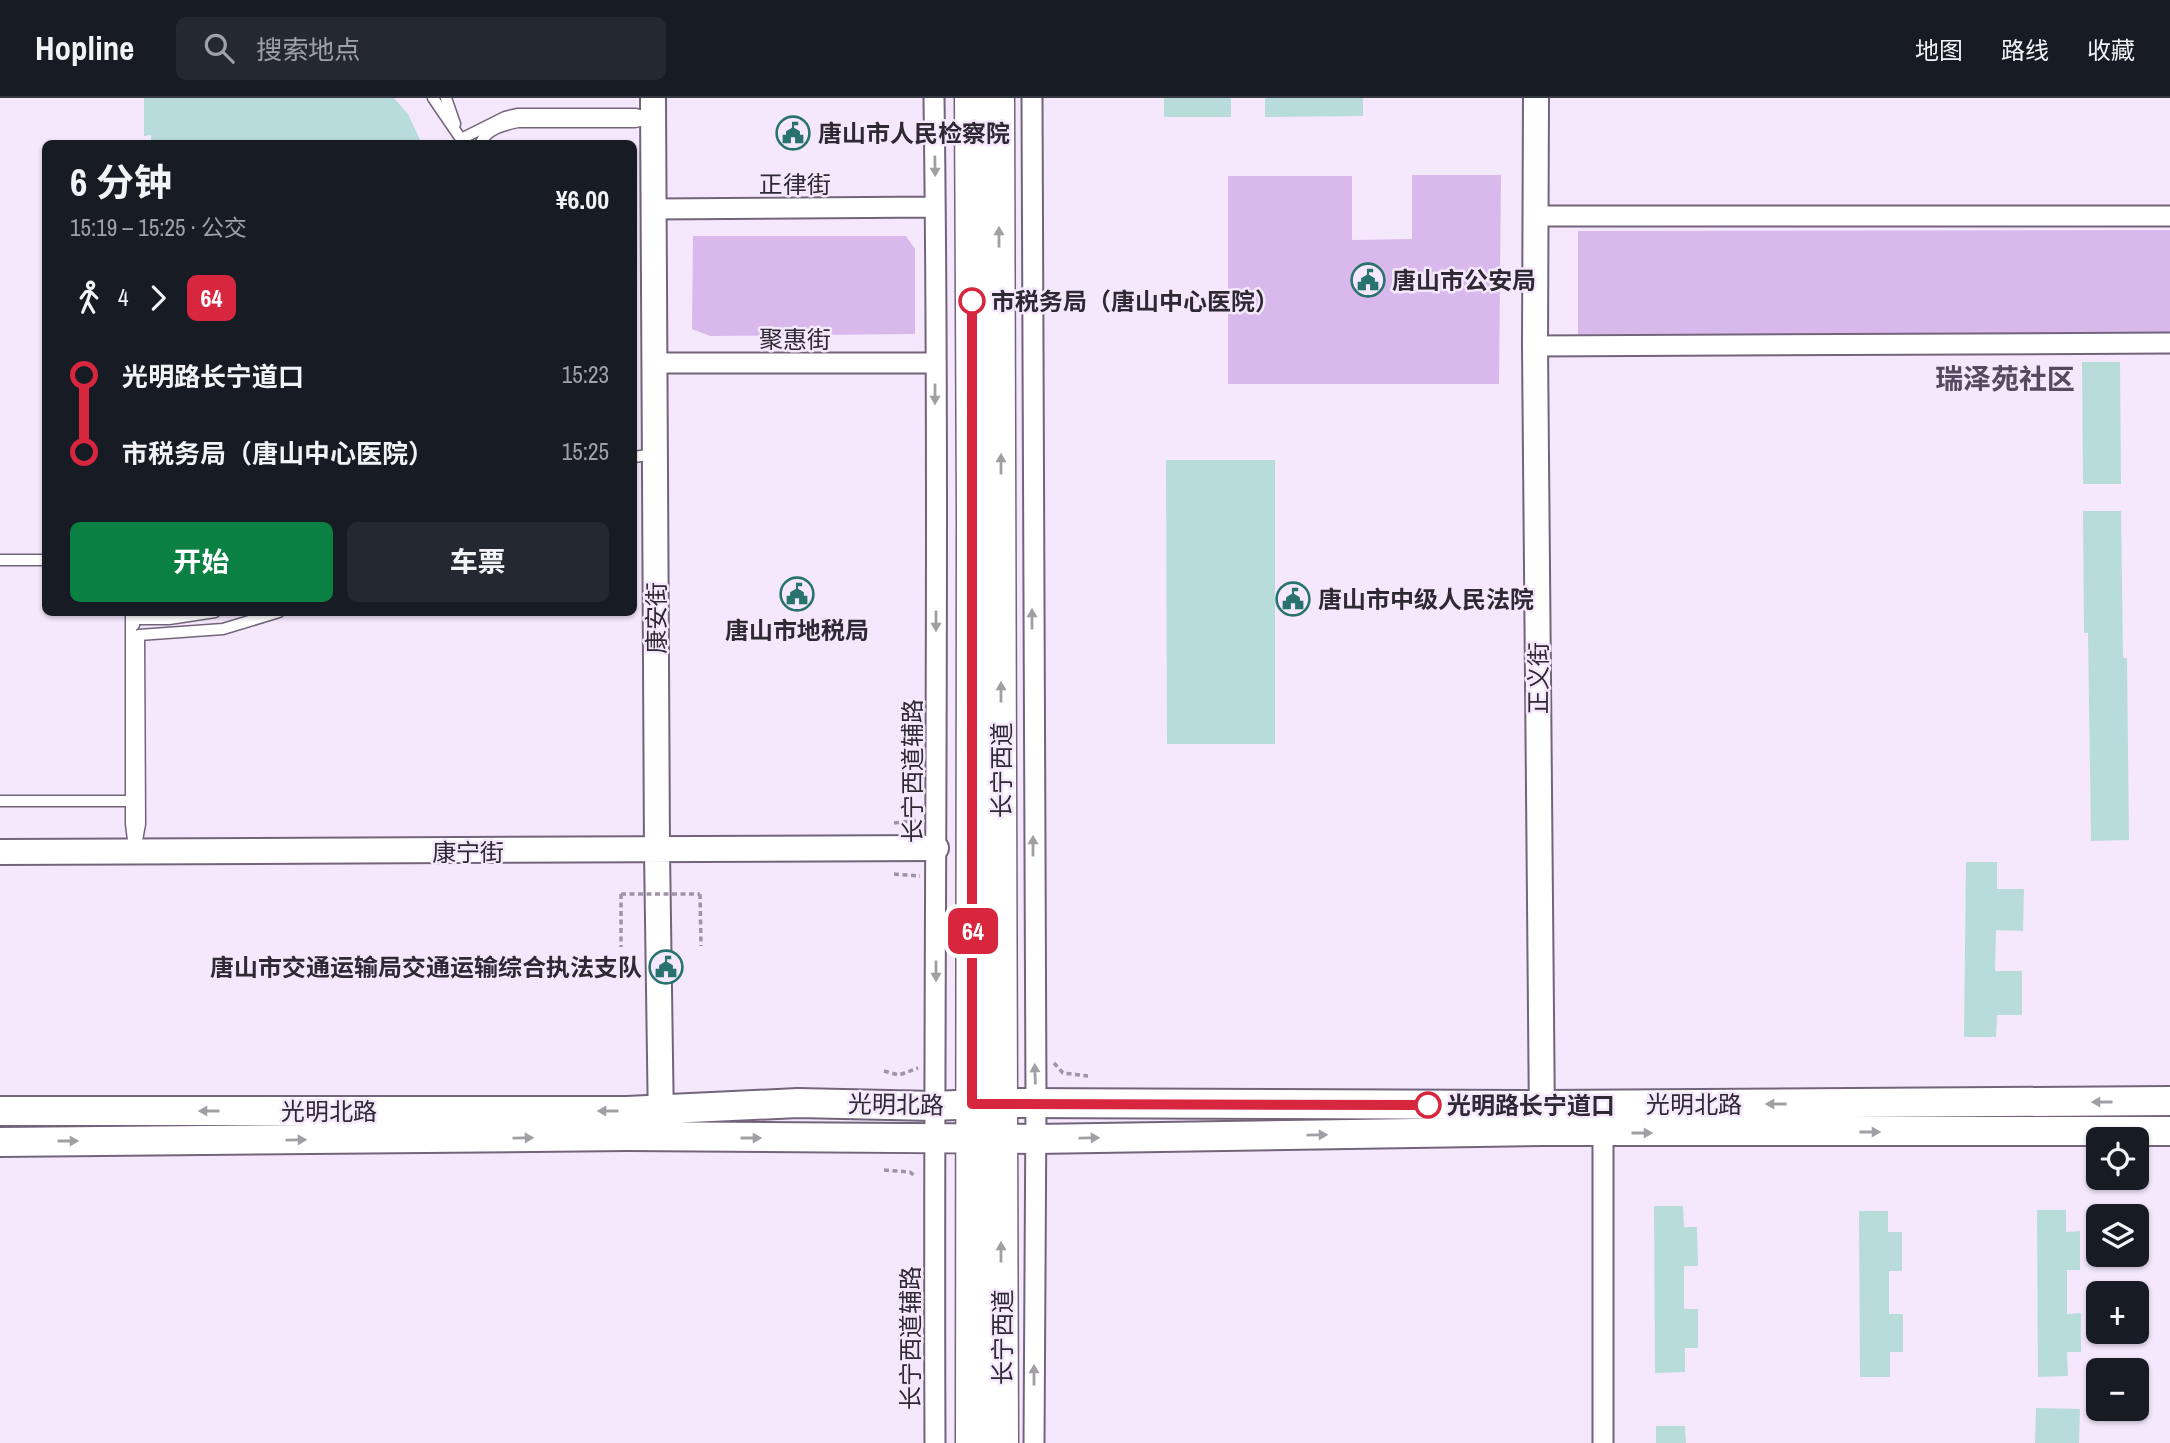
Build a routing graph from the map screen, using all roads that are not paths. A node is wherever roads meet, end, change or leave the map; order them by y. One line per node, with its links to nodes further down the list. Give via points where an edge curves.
1 (433, 98): 9 (lane)
2 (446, 98): 10 (lane)
3 (934, 98): 13 (street, 长宁西道辅路, one-way to 13)
4 (971, 98): 36 (main road, 长宁西道, via 973,519)
5 (998, 98): 36 (main road, 长宁西道, one-way to 5)
6 (1032, 98): 35 (street, one-way to 6)
7 (1536, 98): 15 (street, 正义街)
8 (653, 108): 11 (lane, via 636,114 517,114); 12 (lane, via 635,122 506,124); 14 (street, 康安街)
9 (460, 140)
10 (461, 140)
11 (463, 140)
12 (482, 140)
13 (935, 207): 14 (street, 正律街); 20 (street, 长宁西道辅路)
14 (654, 209): 19 (street, 康安街)
15 (1535, 216): 16 (street); 18 (street, 正义街)
16 (2170, 216)
17 (2170, 344): 18 (street)
18 (1535, 346): 40 (street, 正义街)
19 (655, 363): 20 (street, 聚惠街); 21 (street, 康安街)
20 (935, 363): 30 (street, 长宁西道辅路, one-way to 30)
21 (641, 453): 32 (street, 康安街)
22 (0, 560): 23 (lane)
23 (42, 560)
24 (131, 616): 25 (lane); 27 (lane); 29 (lane)
25 (189, 616)
26 (266, 616): 27 (lane, via 223,629)
27 (139, 635): 31 (lane, via 140,824)
28 (0, 801): 29 (lane)
29 (131, 801): 31 (lane)
30 (936, 848): 32 (street, 康宁街); 37 (street, 长宁西道辅路, one-way to 37)
31 (135, 851): 32 (street, 康宁街); 33 (street, 康宁街)
32 (657, 851): 38 (street, 康安街)
33 (0, 852)
34 (2170, 1101): 40 (main road, 光明北路, one-way to 40)
35 (1036, 1103): 36 (main road, 光明北路); 40 (main road, 光明北路); 46 (street)
36 (987, 1104): 37 (main road, 光明北路); 45 (main road, 长宁西道)
37 (934, 1106): 38 (main road, 光明北路, via 798,1103); 43 (street, 长宁西道辅路)
38 (661, 1109): 39 (main road, 光明北路, one-way to 39); 44 (street, 康安街)
39 (0, 1111)
40 (1542, 1118): 42 (main road, 光明北路); 46 (main road, 光明北路, one-way to 40)
41 (2170, 1131): 42 (main road, 光明北路, one-way to 41)
42 (1603, 1133): 52 (street)
43 (934, 1137): 44 (main road, 光明北路, one-way to 43); 45 (main road, 光明北路); 48 (street, 长宁西道辅路)
44 (662, 1138): 47 (main road, 光明北路, one-way to 44)
45 (987, 1139): 46 (main road, 光明北路); 49 (main road, 长宁西道); 50 (main road, 长宁西道, one-way to 45)
46 (1035, 1139): 51 (street, one-way to 46)
47 (0, 1142)
48 (935, 1443)
49 (972, 1443)
50 (1002, 1443)
51 (1034, 1443)
52 (1603, 1443)

